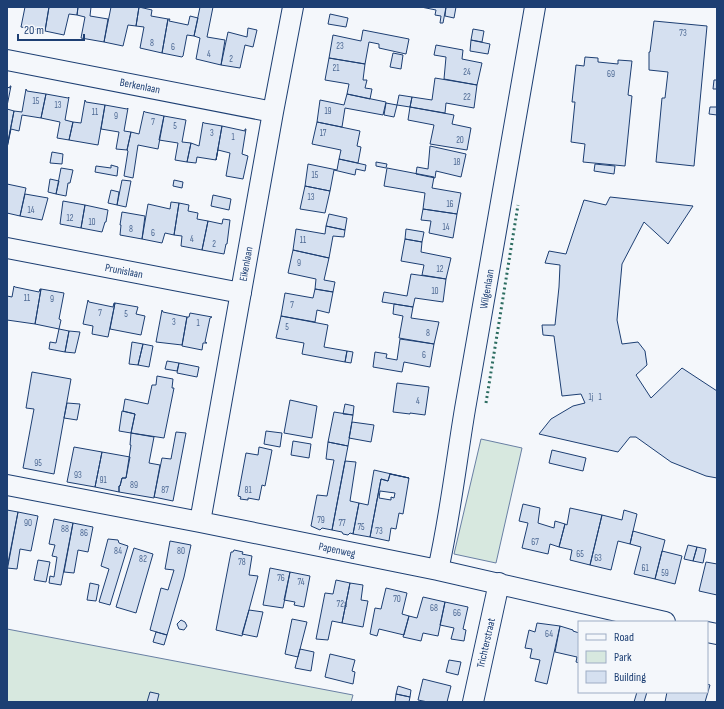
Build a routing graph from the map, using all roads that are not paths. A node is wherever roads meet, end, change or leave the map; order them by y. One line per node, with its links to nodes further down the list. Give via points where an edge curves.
1 (293, 7): 4 (street, Eikenlaan)
2 (535, 7): 9 (street, Wilgenlaan, via 446,536)
3 (7, 60): 4 (street, Berkenlaan)
4 (273, 112): 6 (street, Eikenlaan)
5 (7, 248): 6 (street, Prunislaan)
6 (241, 293): 8 (street, Eikenlaan)
7 (7, 485): 8 (street, Papenweg)
8 (200, 522): 9 (street, Papenweg)
9 (438, 570): 10 (street, Papenweg)
10 (499, 583): 11 (street, Papenweg); 12 (street, Trichterstraat)
11 (661, 621)
12 (473, 702)

